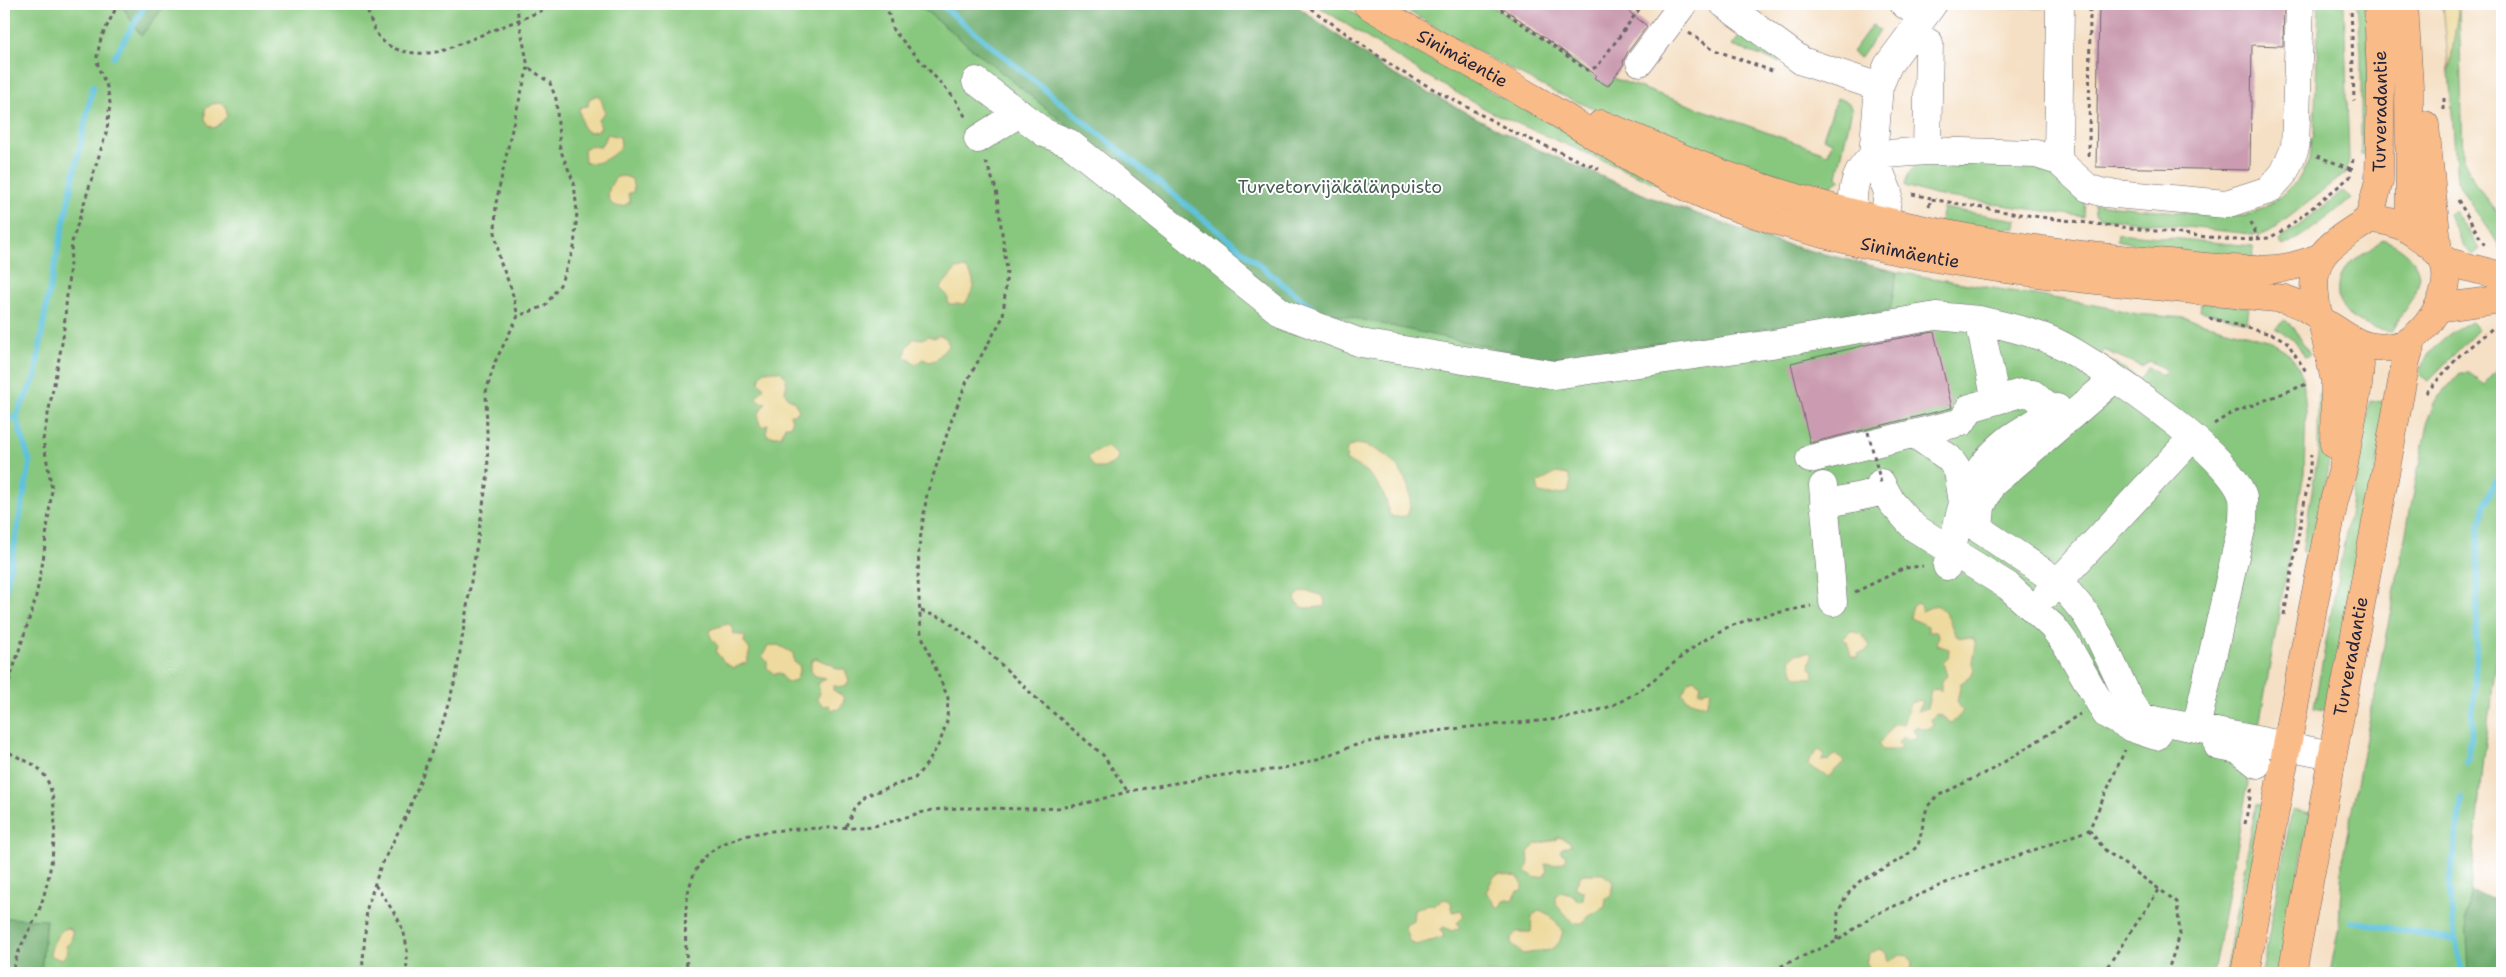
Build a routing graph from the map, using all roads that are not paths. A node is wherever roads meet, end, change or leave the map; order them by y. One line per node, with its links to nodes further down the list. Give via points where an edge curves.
1 (1367, 4): 13 (main road, Sinimäentie, via 1421,38)
2 (1724, 4): 12 (street, via 1802,61)
3 (2060, 4): 18 (street)
4 (2300, 4): 18 (street, via 2295,148 2284,173 2269,190 2226,204 2104,194 2088,188)
5 (2378, 4): 20 (main road, Turveradantie, via 2381,78 2379,182)
6 (2404, 4): 9 (main road, Turveradantie)
7 (1676, 12): 10 (street)
8 (1918, 15): 12 (street, via 1888,65); 16 (street, via 1929,43)
9 (2408, 51): 22 (main road, Turveradantie); 24 (main road, Turveradantie, via 2422,86 2430,189)
10 (1640, 62)
11 (976, 81): 14 (street)
12 (1879, 87): 17 (street)
13 (1532, 98): 19 (main road, Sinimäentie, via 1732,178); 23 (main road, Sinimäentie, via 1639,163 1722,202)
14 (1018, 113): 15 (street); 30 (street, via 1045,133 1069,143 1282,313 1361,343 1555,374 1772,344 1936,316)
15 (978, 139)
16 (1928, 150): 17 (street); 18 (street, via 2036,154)
17 (1873, 154): 19 (street, via 1858,174); 21 (street, via 1888,192)
18 (2058, 161)
19 (1852, 213): 21 (main road, Sinimäentie); 23 (street)
20 (2368, 219): 22 (main road, via 2386,220); 25 (main road)
21 (1884, 222): 23 (street); 25 (main road, Sinimäentie, via 2047,251 2236,268 2292,267)
22 (2410, 230): 24 (main road)
23 (1859, 242): 29 (main road, Sinimäentie, via 2036,272 2158,288 2285,299)
24 (2441, 257): 26 (main road); 28 (main road, via 2446,282)
25 (2318, 258): 29 (main road, via 2314,286)
26 (2502, 276)
27 (2502, 299): 28 (main road)
28 (2438, 308): 32 (main road)
29 (2320, 318): 31 (main road); 39 (main road, via 2335,381)
30 (1979, 320): 33 (street, via 2058,344); 34 (street)
31 (2352, 340): 32 (main road, via 2380,348); 39 (main road, via 2360,365 2358,385)
32 (2412, 340): 47 (main road, Turveradantie)
33 (2106, 374): 35 (street, via 2090,380); 37 (street, via 2159,410); 42 (street, via 1991,486 1981,507 1979,529)
34 (1995, 396)
35 (2053, 412): 36 (street, via 2033,394 2021,393 1970,408 1962,422); 40 (street, via 2009,440 1986,460 1972,478)
36 (1916, 435): 38 (street); 40 (street, via 1949,458 1958,471)
37 (2192, 438): 42 (street); 45 (street, via 2210,453 2243,497 2243,521)
38 (1810, 459)
39 (2334, 501): 46 (main road)
40 (1963, 503): 41 (street)
41 (1949, 558): 43 (street, via 1892,503 1883,487 1823,495); 44 (street, via 2008,586)
42 (2058, 582): 44 (street); 45 (street, via 2085,613 2132,706 2143,718)
43 (1833, 602)
44 (2034, 608): 48 (street, via 2068,646 2106,714 2148,734 2239,750)
45 (2196, 728): 46 (street)
46 (2287, 747): 47 (street); 49 (main road)
47 (2332, 755): 50 (main road, Turveradantie)
48 (2257, 764)
49 (2245, 973)
50 (2292, 973)

